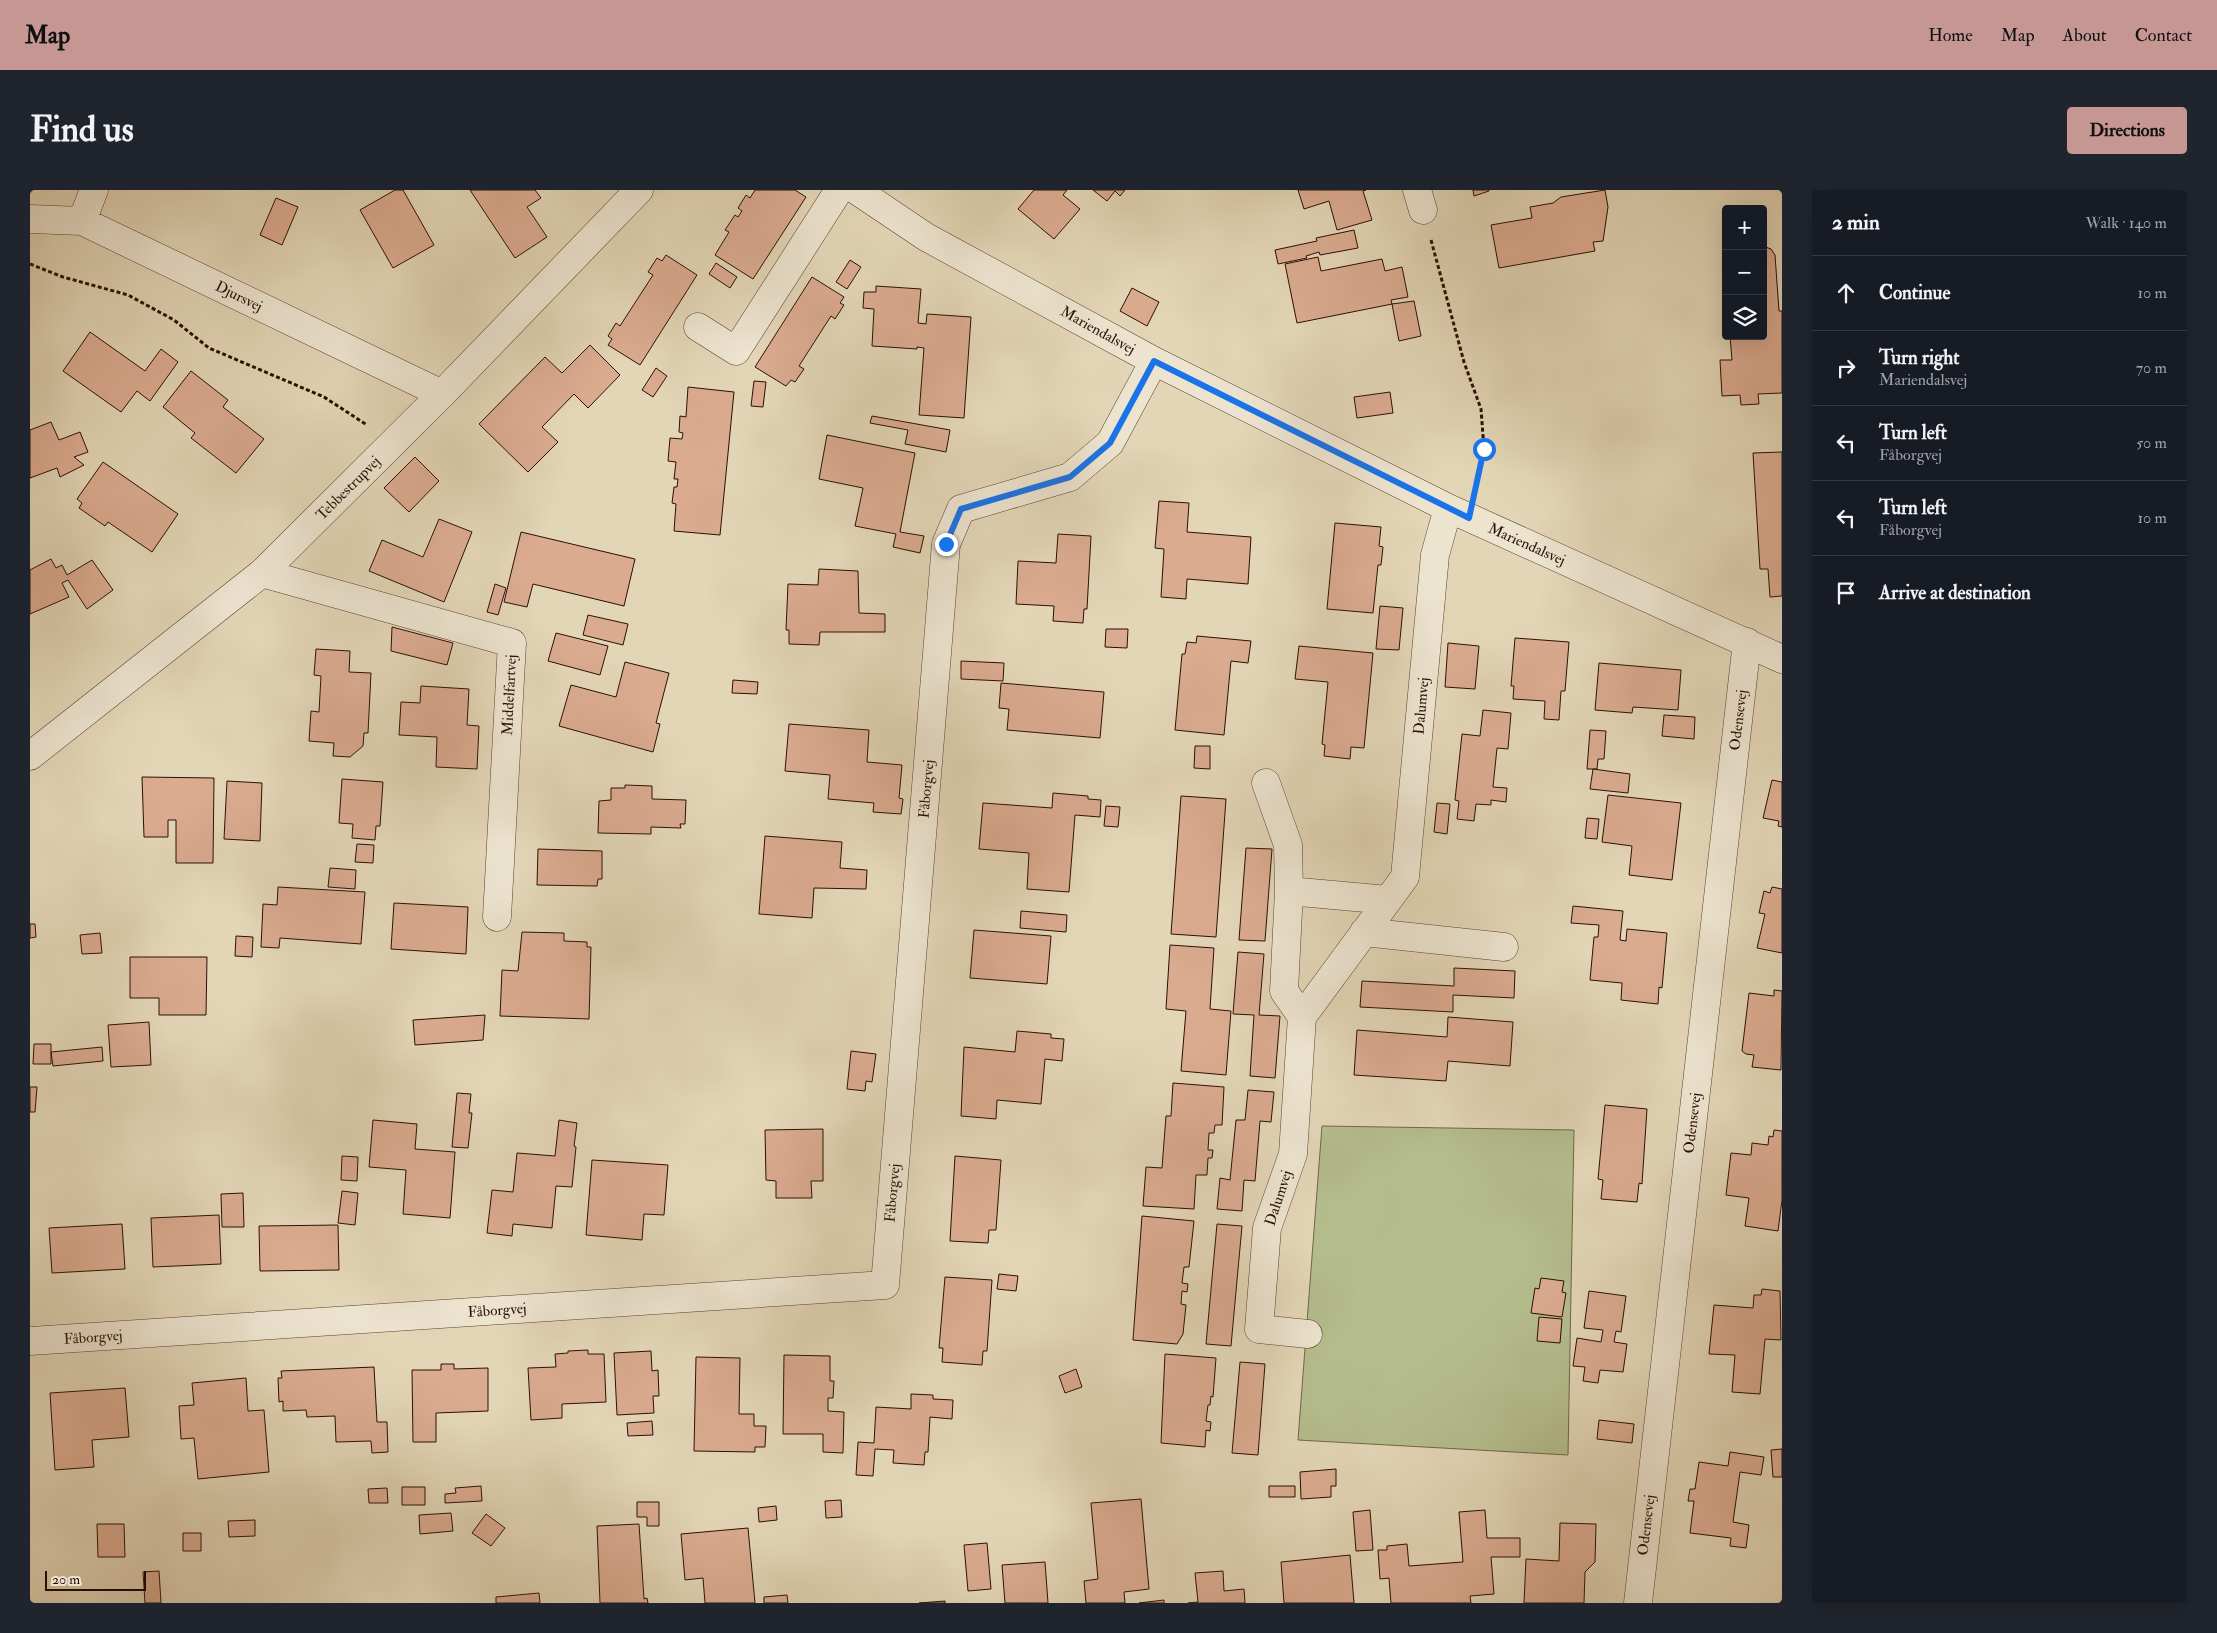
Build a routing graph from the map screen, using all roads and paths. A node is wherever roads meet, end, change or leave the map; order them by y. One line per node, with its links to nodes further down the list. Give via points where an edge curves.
1 (94, 190): 7 (street)
2 (639, 190): 11 (street, Tebbestrupvej)
3 (839, 190): 9 (street, via 736,352)
4 (856, 190): 10 (street, Mariendalsvej, via 926,237)
5 (1420, 200): 13 (path, via 1464,362 1481,408 1484,449)
6 (30, 219): 7 (street, Djursvej)
7 (82, 221): 11 (street, Djursvej)
8 (30, 264): 12 (path, via 128,295 174,320 209,348 324,396)
9 (698, 327)
10 (1154, 361): 13 (street, Mariendalsvej); 26 (street, Fåborgvej, via 1110,443 1070,477 961,509 946,544 885,1285)
11 (442, 394): 12 (street, Tebbestrupvej)
12 (394, 442): 14 (street, Tebbestrupvej)
13 (1458, 513): 15 (street, Mariendalsvej); 20 (street, Dalumvej, via 1435,555 1405,877)
14 (262, 573): 17 (street, Tebbestrupvej); 21 (street, Middelfartvej, via 512,643)
15 (1747, 642): 16 (street, Mariendalsvej); 27 (street, Odensevej)
16 (1782, 659)
17 (30, 756)
18 (1266, 783): 19 (street, via 1288,845)
19 (1289, 891): 20 (street); 24 (street, via 1284,991)
20 (1388, 900): 22 (street, Dalumvej)
21 (497, 917)
22 (1364, 932): 23 (street); 24 (street, Dalumvej)
23 (1504, 947)
24 (1302, 1017): 25 (street, Dalumvej, via 1293,1154 1267,1228 1259,1329)
25 (1308, 1334)
26 (30, 1341)
27 (1638, 1603)

